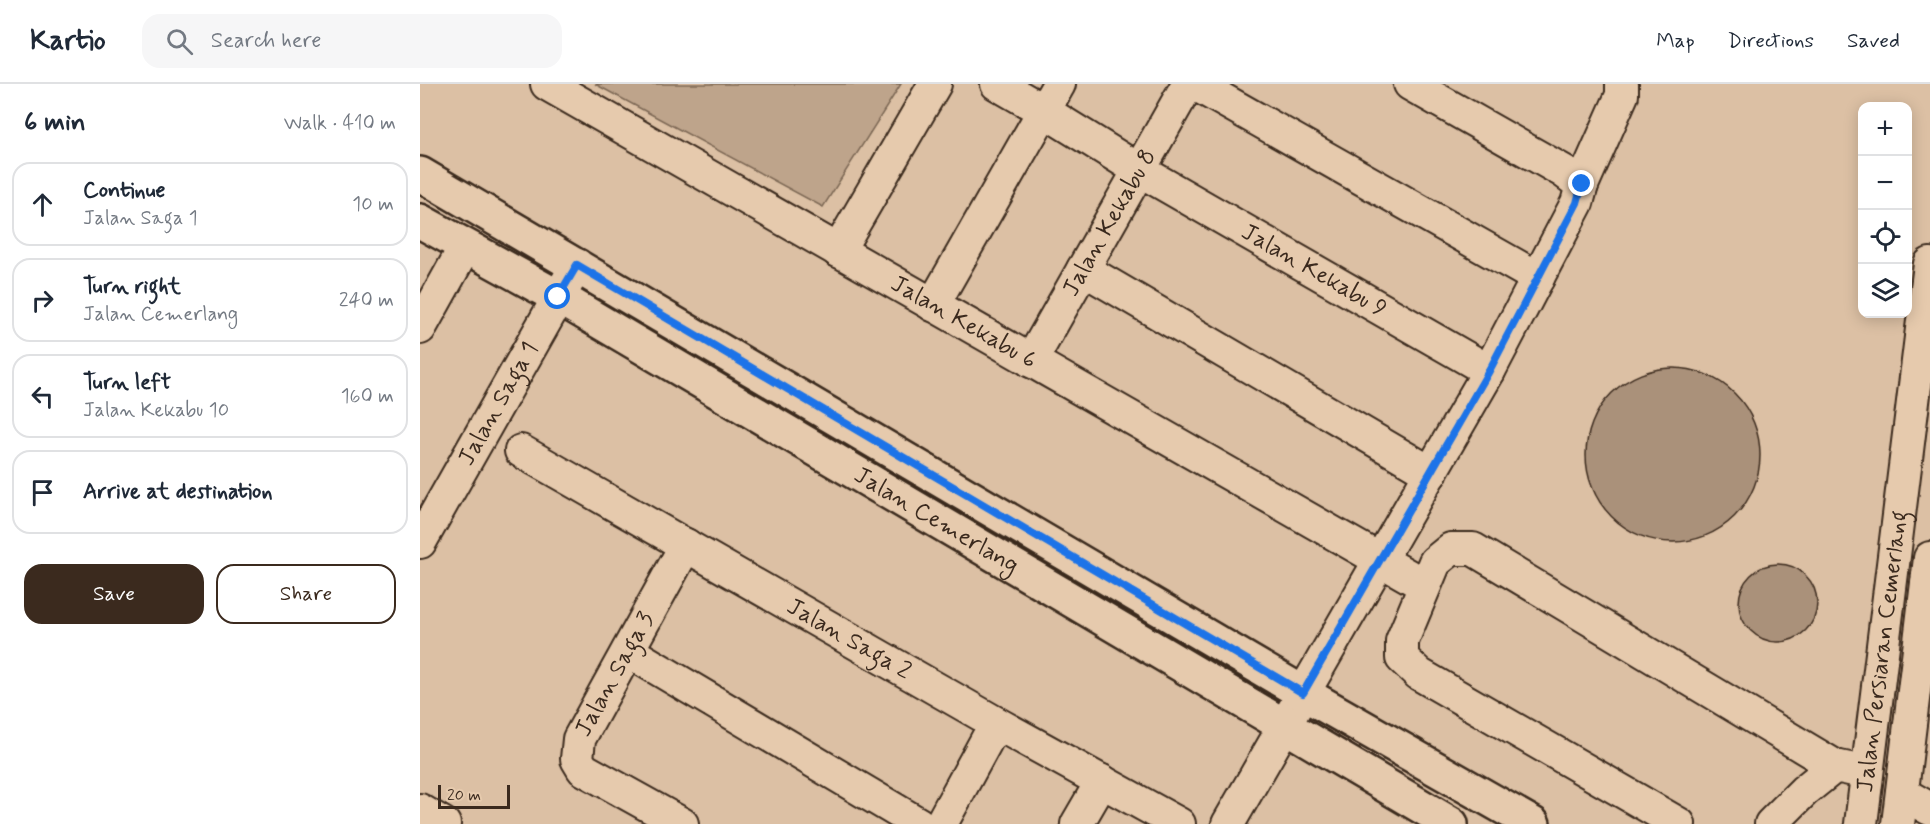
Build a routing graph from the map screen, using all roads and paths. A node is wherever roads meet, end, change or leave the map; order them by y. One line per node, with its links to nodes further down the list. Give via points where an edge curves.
1 (935, 84): 15 (street)
2 (997, 84): 9 (street, Jalan Kekabu 9)
3 (1059, 84): 9 (street)
4 (1188, 84): 10 (street, Jalan Kekabu 8)
5 (1195, 84): 19 (street)
6 (1410, 84): 12 (street)
7 (1622, 84): 12 (street, via 1622,94)
8 (554, 86): 15 (street, Jalan Kekabu 6)
9 (1044, 111): 10 (street, Jalan Kekabu 9); 22 (street)
10 (1139, 170): 18 (street, Jalan Kekabu 8); 25 (street, Jalan Kekabu 9)
11 (420, 174): 17 (main road, Jalan Cemerlang)
12 (1582, 184): 19 (street, via 1577,203)
13 (420, 221): 14 (main road, Jalan Cemerlang)
14 (465, 247): 20 (street); 21 (main road, Jalan Cemerlang)
15 (838, 251): 22 (street, Jalan Kekabu 6)
16 (1930, 264): 27 (street, Jalan Persiaran Cemerlang)
17 (577, 265): 21 (street, Jalan Saga 1); 35 (main road, Jalan Cemerlang)
18 (1083, 268): 24 (street, Jalan Kekabu 8); 28 (street)
19 (1538, 278): 25 (street)
20 (428, 296): 23 (street)
21 (558, 297): 29 (street, Jalan Saga 1); 37 (main road, Jalan Cemerlang)
22 (933, 305): 24 (street, Jalan Kekabu 6)
23 (420, 328)
24 (1031, 361): 32 (street, Jalan Kekabu 6)
25 (1489, 371): 28 (street)
26 (521, 451): 30 (street, Jalan Saga 2)
27 (1918, 469): 39 (street, Jalan Persiaran Cemerlang)
28 (1431, 473): 32 (street)
29 (420, 542)
30 (686, 545): 34 (street, Jalan Saga 3); 36 (street, Jalan Saga 2)
31 (1930, 558): 41 (street, Jalan Persiaran Cemerlang)
32 (1380, 560): 33 (street, Jalan Kekabu 6); 35 (street)
33 (1424, 585): 38 (street, via 1435,562 1451,549 1473,549); 53 (street, via 1402,641 1402,658 1419,674)
34 (628, 651): 45 (street, Jalan Saga 3, via 579,739 577,759 583,769); 46 (street)
35 (1303, 693): 37 (street); 52 (main road, Jalan Cemerlang)
36 (996, 723): 40 (street, Jalan Saga 2); 47 (street)
37 (1284, 726): 50 (street); 51 (main road, Jalan Cemerlang)
38 (1835, 766): 39 (street); 54 (street)
39 (1867, 773): 55 (street, Jalan Persiaran Cemerlang)
40 (1102, 781): 48 (street); 49 (street, Jalan Saga 2)
41 (1902, 793): 42 (street); 56 (street, Jalan Persiaran Cemerlang)
42 (1930, 809)
43 (420, 810): 44 (street)
44 (444, 824)
45 (682, 824)
46 (919, 824)
47 (941, 824)
48 (1077, 824)
49 (1179, 824)
50 (1228, 824)
51 (1451, 824)
52 (1533, 824)
53 (1679, 824)
54 (1771, 824)
55 (1861, 824)
56 (1898, 824)

